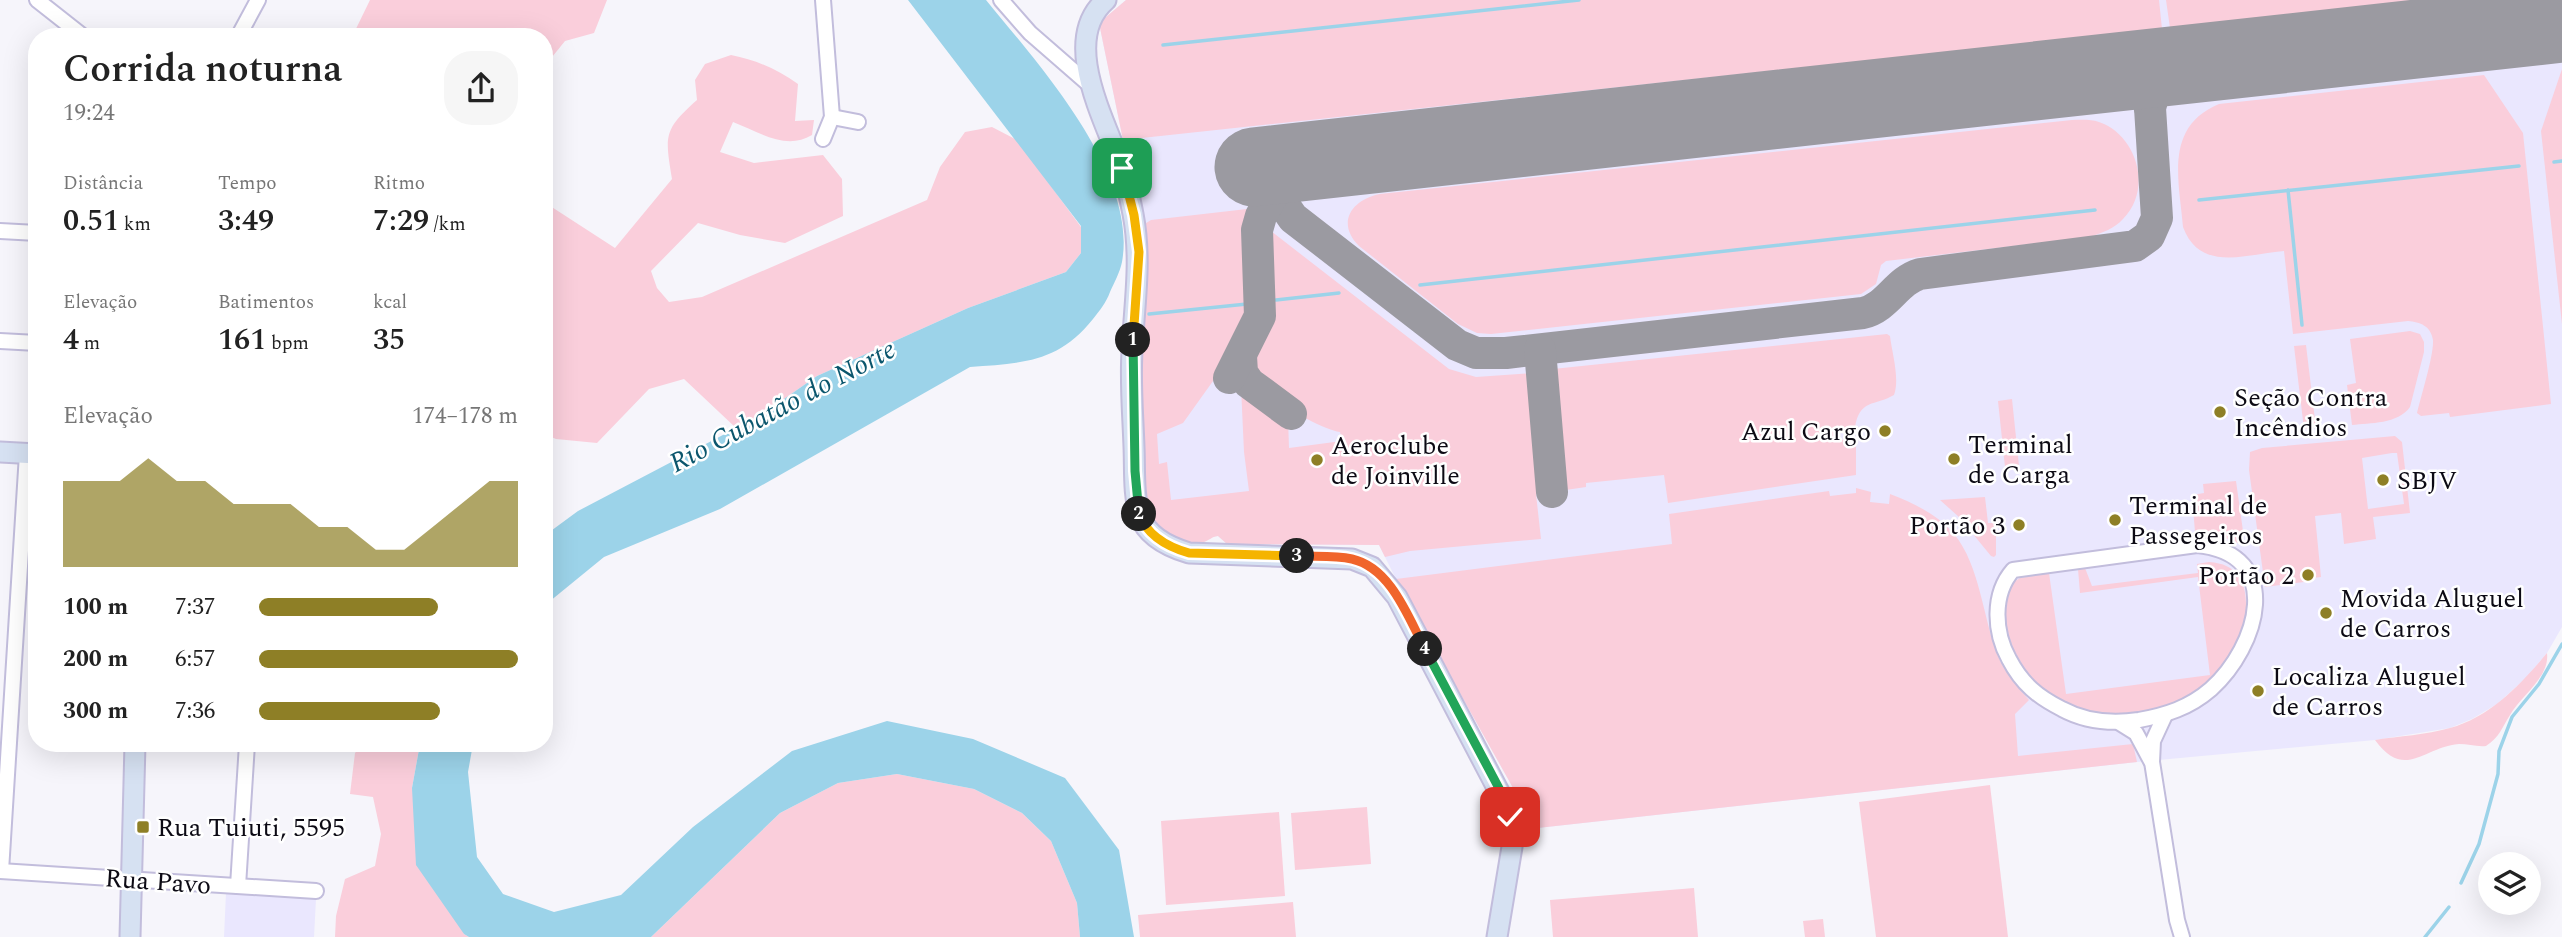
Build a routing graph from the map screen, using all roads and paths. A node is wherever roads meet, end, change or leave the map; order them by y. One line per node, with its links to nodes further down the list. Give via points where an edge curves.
1 (37, 0): 6 (street)
2 (258, 0): 7 (street)
3 (823, 0): 9 (street)
4 (1001, 0): 8 (street, via 1030,33)
5 (1106, 0): 8 (street, via 1086,33)
6 (73, 28)
7 (243, 28)
8 (1092, 87): 30 (street, via 1126,183 1139,252 1132,353 1137,507 1144,526 1189,553 1341,557 1377,571 1397,597 1506,805 1512,847)
9 (832, 117): 10 (street); 11 (street)
10 (858, 122)
11 (823, 139)
12 (0, 231): 13 (street)
13 (28, 233)
14 (0, 341): 15 (street)
15 (28, 343)
16 (0, 452): 17 (street)
17 (28, 454)
18 (28, 508): 24 (street)
19 (2165, 715): 20 (street); 20 (street, via 2213,687 2250,635 2256,597 2237,559 2214,547 2197,545 2013,570 1998,594 1997,614 2001,643 2023,682 2069,713); 23 (street, via 2153,741)
20 (2120, 723): 23 (street, via 2136,733)
21 (135, 752): 25 (street)
22 (246, 752): 26 (street)
23 (2152, 762): 28 (street)
24 (1, 871): 25 (street, Rua Pavo)
25 (132, 879): 26 (street, Rua Pavo); 29 (street)
26 (238, 886): 27 (street, Rua Pavo)
27 (316, 891)
28 (2176, 920): 31 (street); 32 (street)
29 (130, 937)
30 (1497, 937)
31 (2174, 937)
32 (2182, 937)

